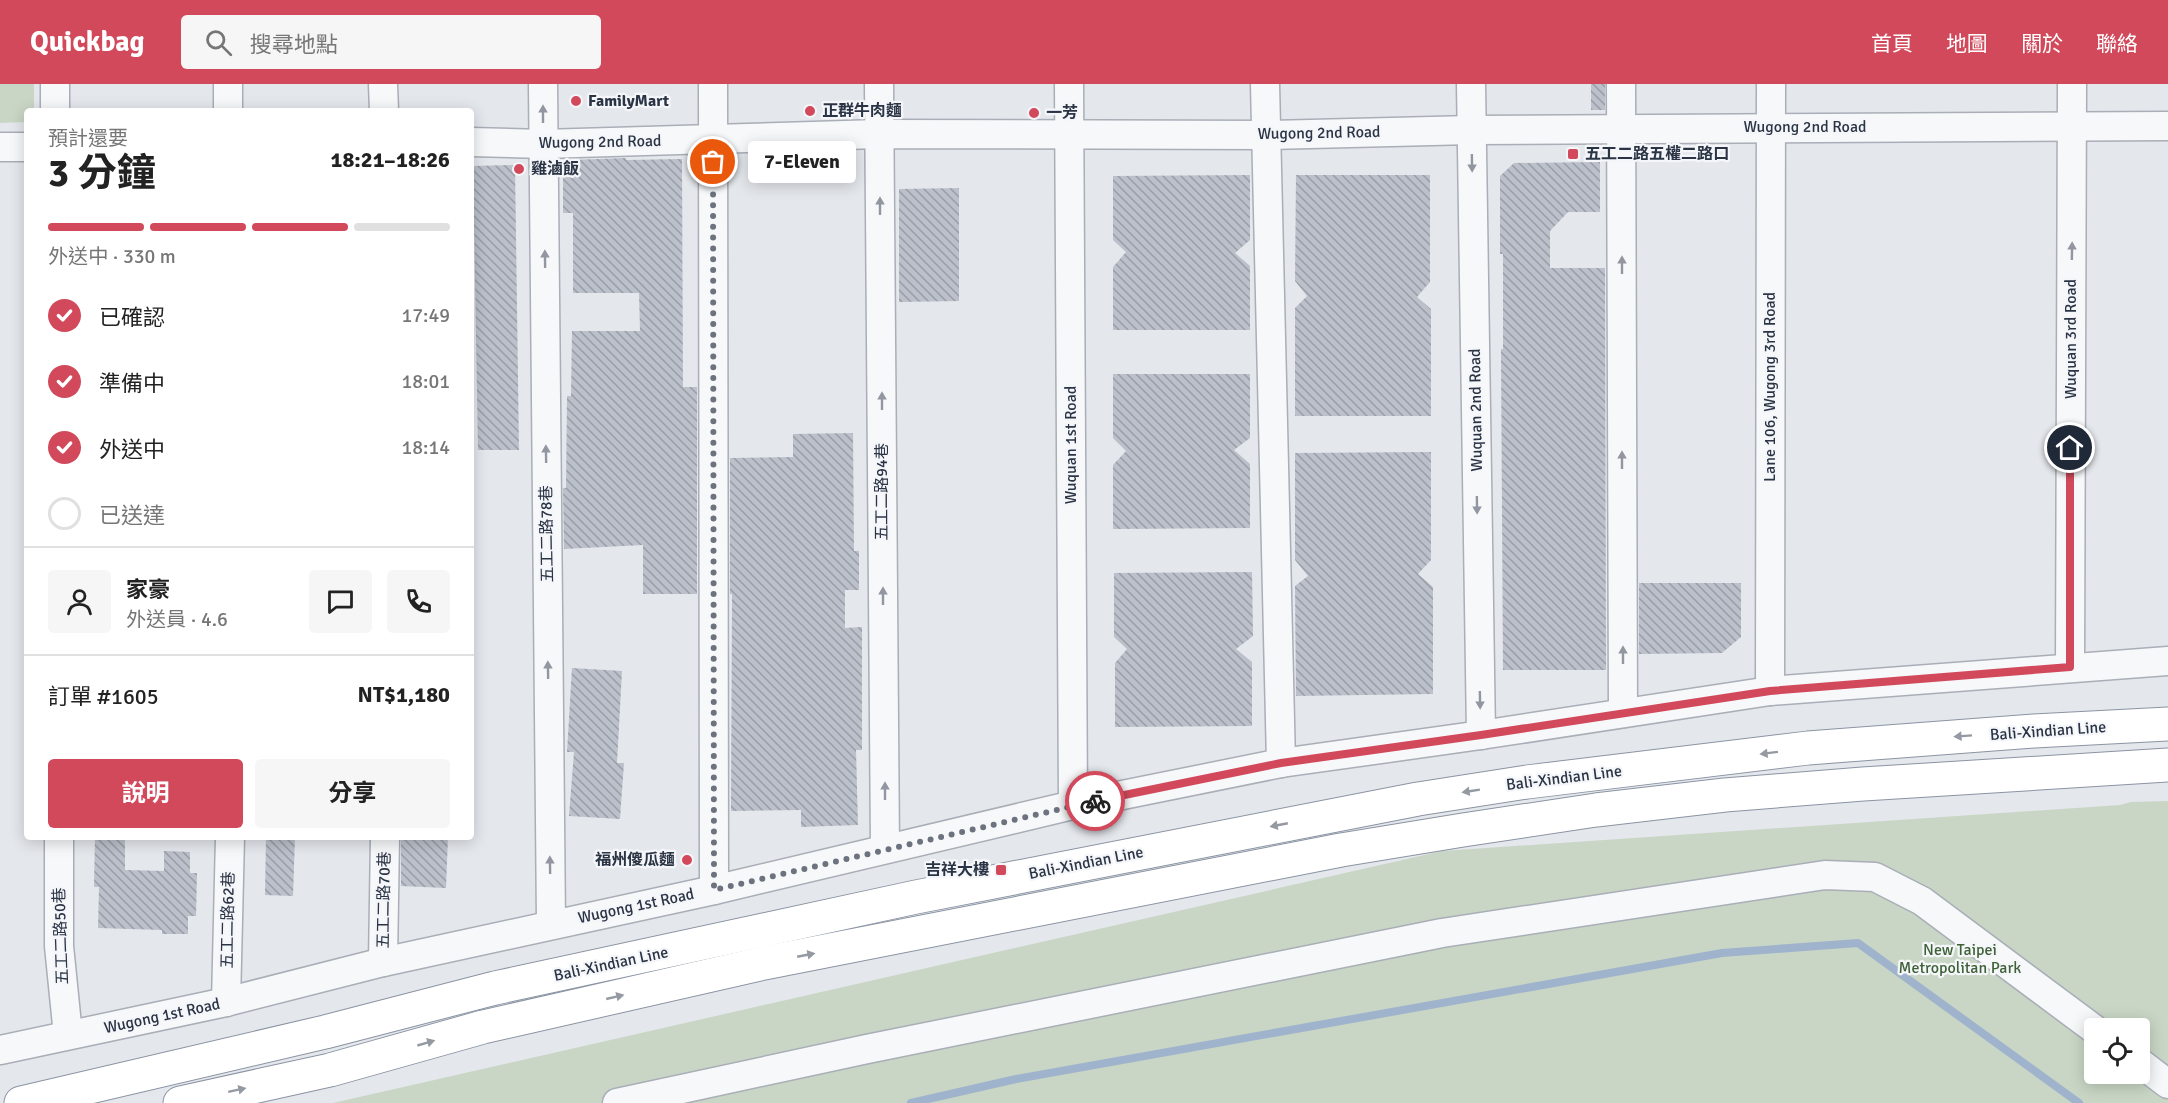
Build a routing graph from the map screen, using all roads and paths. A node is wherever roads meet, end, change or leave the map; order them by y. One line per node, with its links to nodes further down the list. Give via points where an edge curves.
1 (55, 84): 13 (street)
2 (228, 84): 14 (street)
3 (383, 84): 15 (street)
4 (543, 84): 26 (street, 五工二路78巷, one-way to 4)
5 (713, 84): 24 (street)
6 (879, 84): 22 (street, 五工二路94巷)
7 (1069, 84): 21 (street, Wuquan 1st Road)
8 (1265, 84): 23 (street)
9 (1471, 84): 20 (street, Wuquan 2nd Road)
10 (1621, 84): 19 (street)
11 (1771, 84): 18 (street, Lane 106, Wugong 3rd Road)
12 (2072, 84): 16 (street, Wuquan 3rd Road)
13 (55, 108)
14 (228, 108)
15 (384, 108)
16 (2073, 125): 17 (street, Wugong 2nd Road); 18 (street, Wugong 2nd Road); 30 (street, Wuquan 3rd Road, one-way to 16)
17 (2168, 126)
18 (1772, 128): 19 (street, Wugong 2nd Road); 31 (street, Lane 106, Wugong 3rd Road)
19 (1621, 129): 20 (street, Wugong 2nd Road); 32 (street, one-way to 19)
20 (1472, 130): 23 (street, Wugong 2nd Road); 34 (street, Wuquan 2nd Road, one-way to 34)
21 (1070, 133): 22 (street, Wugong 2nd Road); 23 (street, Wugong 2nd Road); 37 (street, Wuquan 1st Road)
22 (879, 134): 24 (street, Wugong 2nd Road); 41 (street, 五工二路94巷, one-way to 22)
23 (1266, 135): 35 (street)
24 (713, 139): 26 (street, Wugong 2nd Road); 42 (street)
25 (474, 142): 26 (street, Wugong 2nd Road)
26 (543, 144): 43 (street, 五工二路78巷, one-way to 26)
27 (0, 147): 28 (street)
28 (24, 147)
29 (2168, 661): 30 (street, Wugong 1st Road)
30 (2070, 667): 31 (street, Wugong 1st Road)
31 (1770, 691): 32 (street, Wugong 1st Road)
32 (1623, 713): 34 (street, Wugong 1st Road)
33 (2168, 724): 51 (highway, Bali-Xindian Line, one-way to 51, via 1808,748 1418,799 916,897 507,986)
34 (1481, 735): 35 (street, Wugong 1st Road)
35 (1281, 763): 37 (street, Wugong 1st Road)
36 (2168, 765): 52 (highway, Bali-Xindian Line, one-way to 36, via 330,1070 483,1027 764,963 1352,848 1596,810 1725,795)
37 (1072, 805): 41 (street, Wugong 1st Road)
38 (59, 840): 47 (street, 五工二路50巷, via 59,946)
39 (230, 840): 45 (street, 五工二路62巷)
40 (385, 840): 44 (street, 五工二路70巷)
41 (885, 849): 42 (street, Wugong 1st Road)
42 (714, 890): 43 (street, Wugong 1st Road)
43 (551, 924): 44 (street, Wugong 1st Road)
44 (383, 962): 45 (street, Wugong 1st Road)
45 (226, 1002): 47 (street, Wugong 1st Road)
46 (2084, 1022): 53 (street, via 1922,901 1875,877 1825,875 1442,933)
47 (68, 1035): 48 (street, Wugong 1st Road)
48 (0, 1050)
49 (2150, 1070): 50 (street)
50 (2168, 1084)
51 (21, 1103)
52 (180, 1103)
53 (617, 1103)

